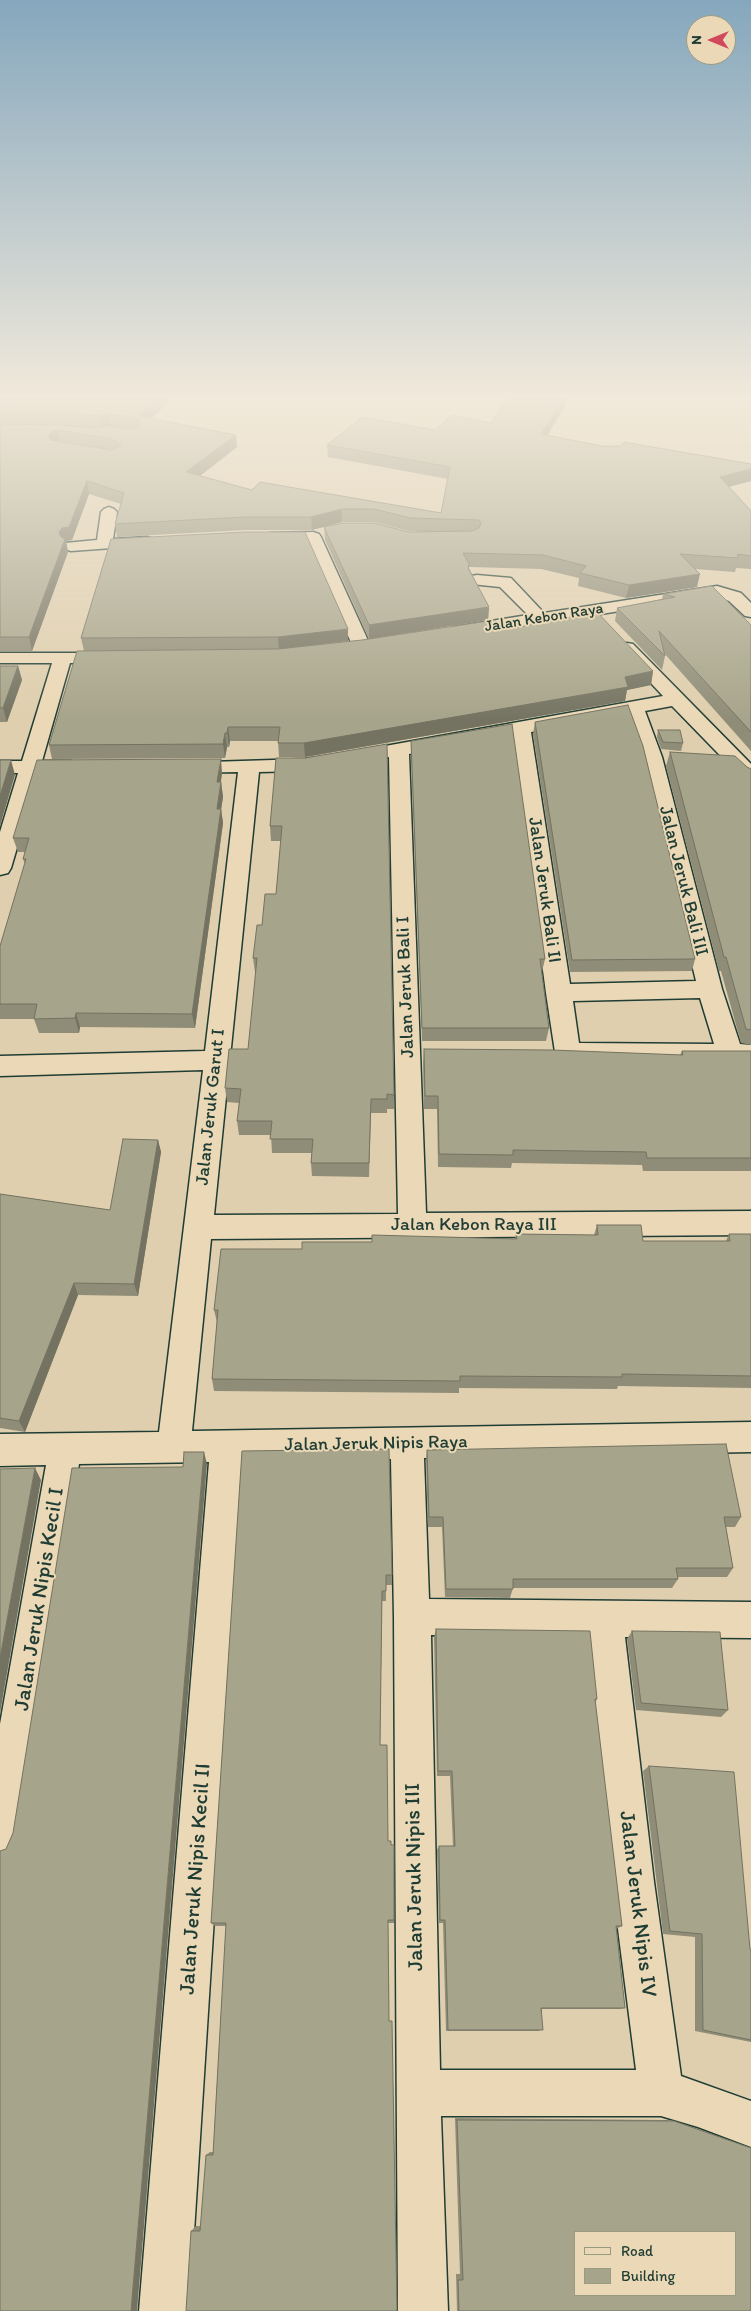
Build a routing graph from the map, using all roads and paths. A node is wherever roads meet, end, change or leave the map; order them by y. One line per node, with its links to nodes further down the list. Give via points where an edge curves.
1 (109, 512): 4 (street)
2 (253, 537): 12 (street, via 320,535)
3 (162, 541): 4 (street)
4 (104, 544): 5 (street)
5 (71, 546)
6 (477, 580): 9 (street, via 505,582)
7 (592, 610): 8 (street, Jalan Kebon Raya, via 717,591 735,597); 9 (street, Jalan Kebon Raya); 17 (street)
8 (751, 612)
9 (540, 618): 10 (street, Jalan Kebon Raya)
10 (446, 634)
11 (380, 644): 12 (street)
12 (362, 647): 13 (street)
13 (343, 649)
14 (0, 658): 15 (street)
15 (63, 658): 16 (street); 26 (street)
16 (130, 658)
17 (676, 699): 18 (street); 27 (street)
18 (634, 708): 19 (street); 29 (street, Jalan Jeruk Bali III, via 661,758)
19 (521, 727): 20 (street); 30 (street, Jalan Jeruk Bali II)
20 (399, 749): 25 (street, via 305,765); 31 (street, Jalan Jeruk Bali I)
21 (709, 761): 27 (street)
22 (0, 767): 26 (street)
23 (93, 767): 26 (street)
24 (161, 767): 25 (street)
25 (249, 767): 36 (street, Jalan Jeruk Garut I)
26 (29, 768): 28 (street)
27 (744, 769)
28 (0, 868)
29 (710, 989): 30 (street); 35 (street, Jalan Jeruk Bali III)
30 (558, 993): 34 (street, Jalan Jeruk Bali II)
31 (407, 1052): 32 (street); 39 (street, Jalan Jeruk Bali I)
32 (436, 1052)
33 (540, 1052): 34 (street)
34 (568, 1052): 35 (street)
35 (741, 1054)
36 (217, 1060): 37 (street); 40 (street, Jalan Jeruk Garut I)
37 (0, 1066)
38 (751, 1223): 39 (street, Jalan Kebon Raya III)
39 (412, 1226): 40 (street, Jalan Kebon Raya III)
40 (198, 1227): 44 (street, Jalan Jeruk Garut I)
41 (751, 1437): 42 (street, Jalan Jeruk Nipis Raya)
42 (407, 1443): 43 (street, Jalan Jeruk Nipis Raya); 47 (street, Jalan Jeruk Nipis III)
43 (227, 1446): 44 (street, Jalan Jeruk Nipis Raya); 54 (street, Jalan Jeruk Nipis Kecil II)
44 (174, 1447): 45 (street, Jalan Jeruk Nipis Raya)
45 (65, 1449): 46 (street, Jalan Jeruk Nipis Raya); 50 (street, Jalan Jeruk Nipis Kecil I)
46 (0, 1450)
47 (412, 1618): 48 (street); 51 (street, Jalan Jeruk Nipis III)
48 (605, 1620): 49 (street); 52 (street, Jalan Jeruk Nipis IV, via 633,1882)
49 (751, 1620)
50 (0, 1838)
51 (418, 2093): 52 (street); 55 (street, Jalan Jeruk Nipis III)
52 (661, 2093): 53 (street)
53 (751, 2124)
54 (164, 2311)
55 (423, 2311)

